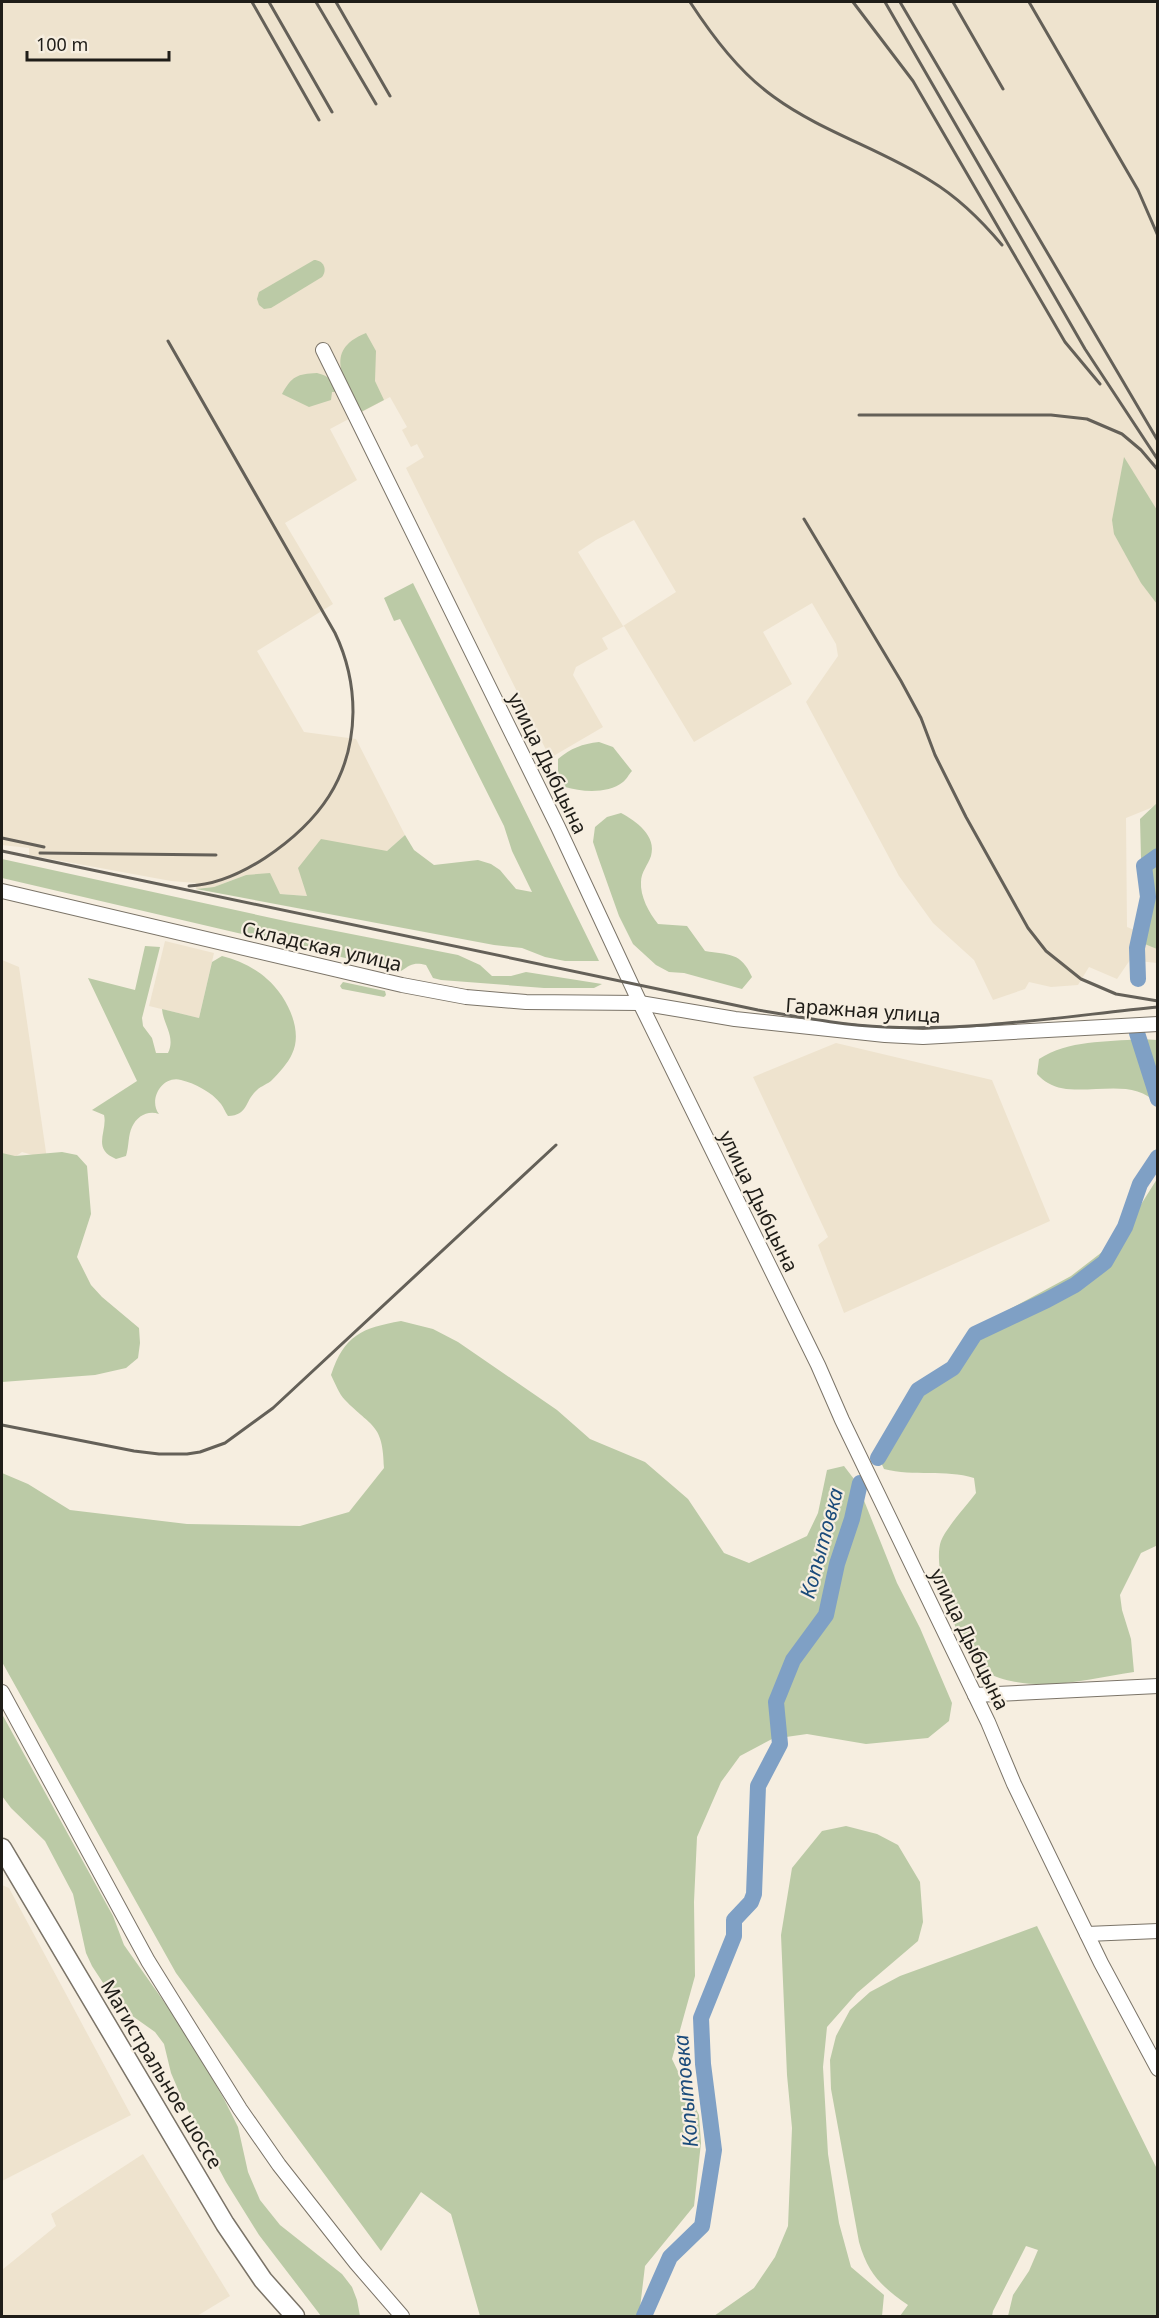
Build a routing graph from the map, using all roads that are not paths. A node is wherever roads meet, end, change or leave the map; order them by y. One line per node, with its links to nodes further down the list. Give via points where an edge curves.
1 (323, 350): 3 (street, улица Дыбцына, via 558,827)
2 (2, 891): 3 (street, Складская улица, via 466,997)
3 (640, 1003): 4 (street, Гаражная улица, via 735,1019 923,1037); 7 (street, улица Дыбцына)
4 (1158, 1024)
5 (1158, 1686): 7 (street)
6 (2, 1692): 13 (street, via 148,1961 240,2109 329,2228)
7 (975, 1695): 10 (street, улица Дыбцына)
8 (2, 1848): 12 (main road, Магистральное шоссе, via 225,2224 263,2280)
9 (1158, 1930): 10 (street)
10 (1087, 1934): 11 (street, улица Дыбцына)
11 (1158, 2069)
12 (295, 2316)
13 (402, 2316)

